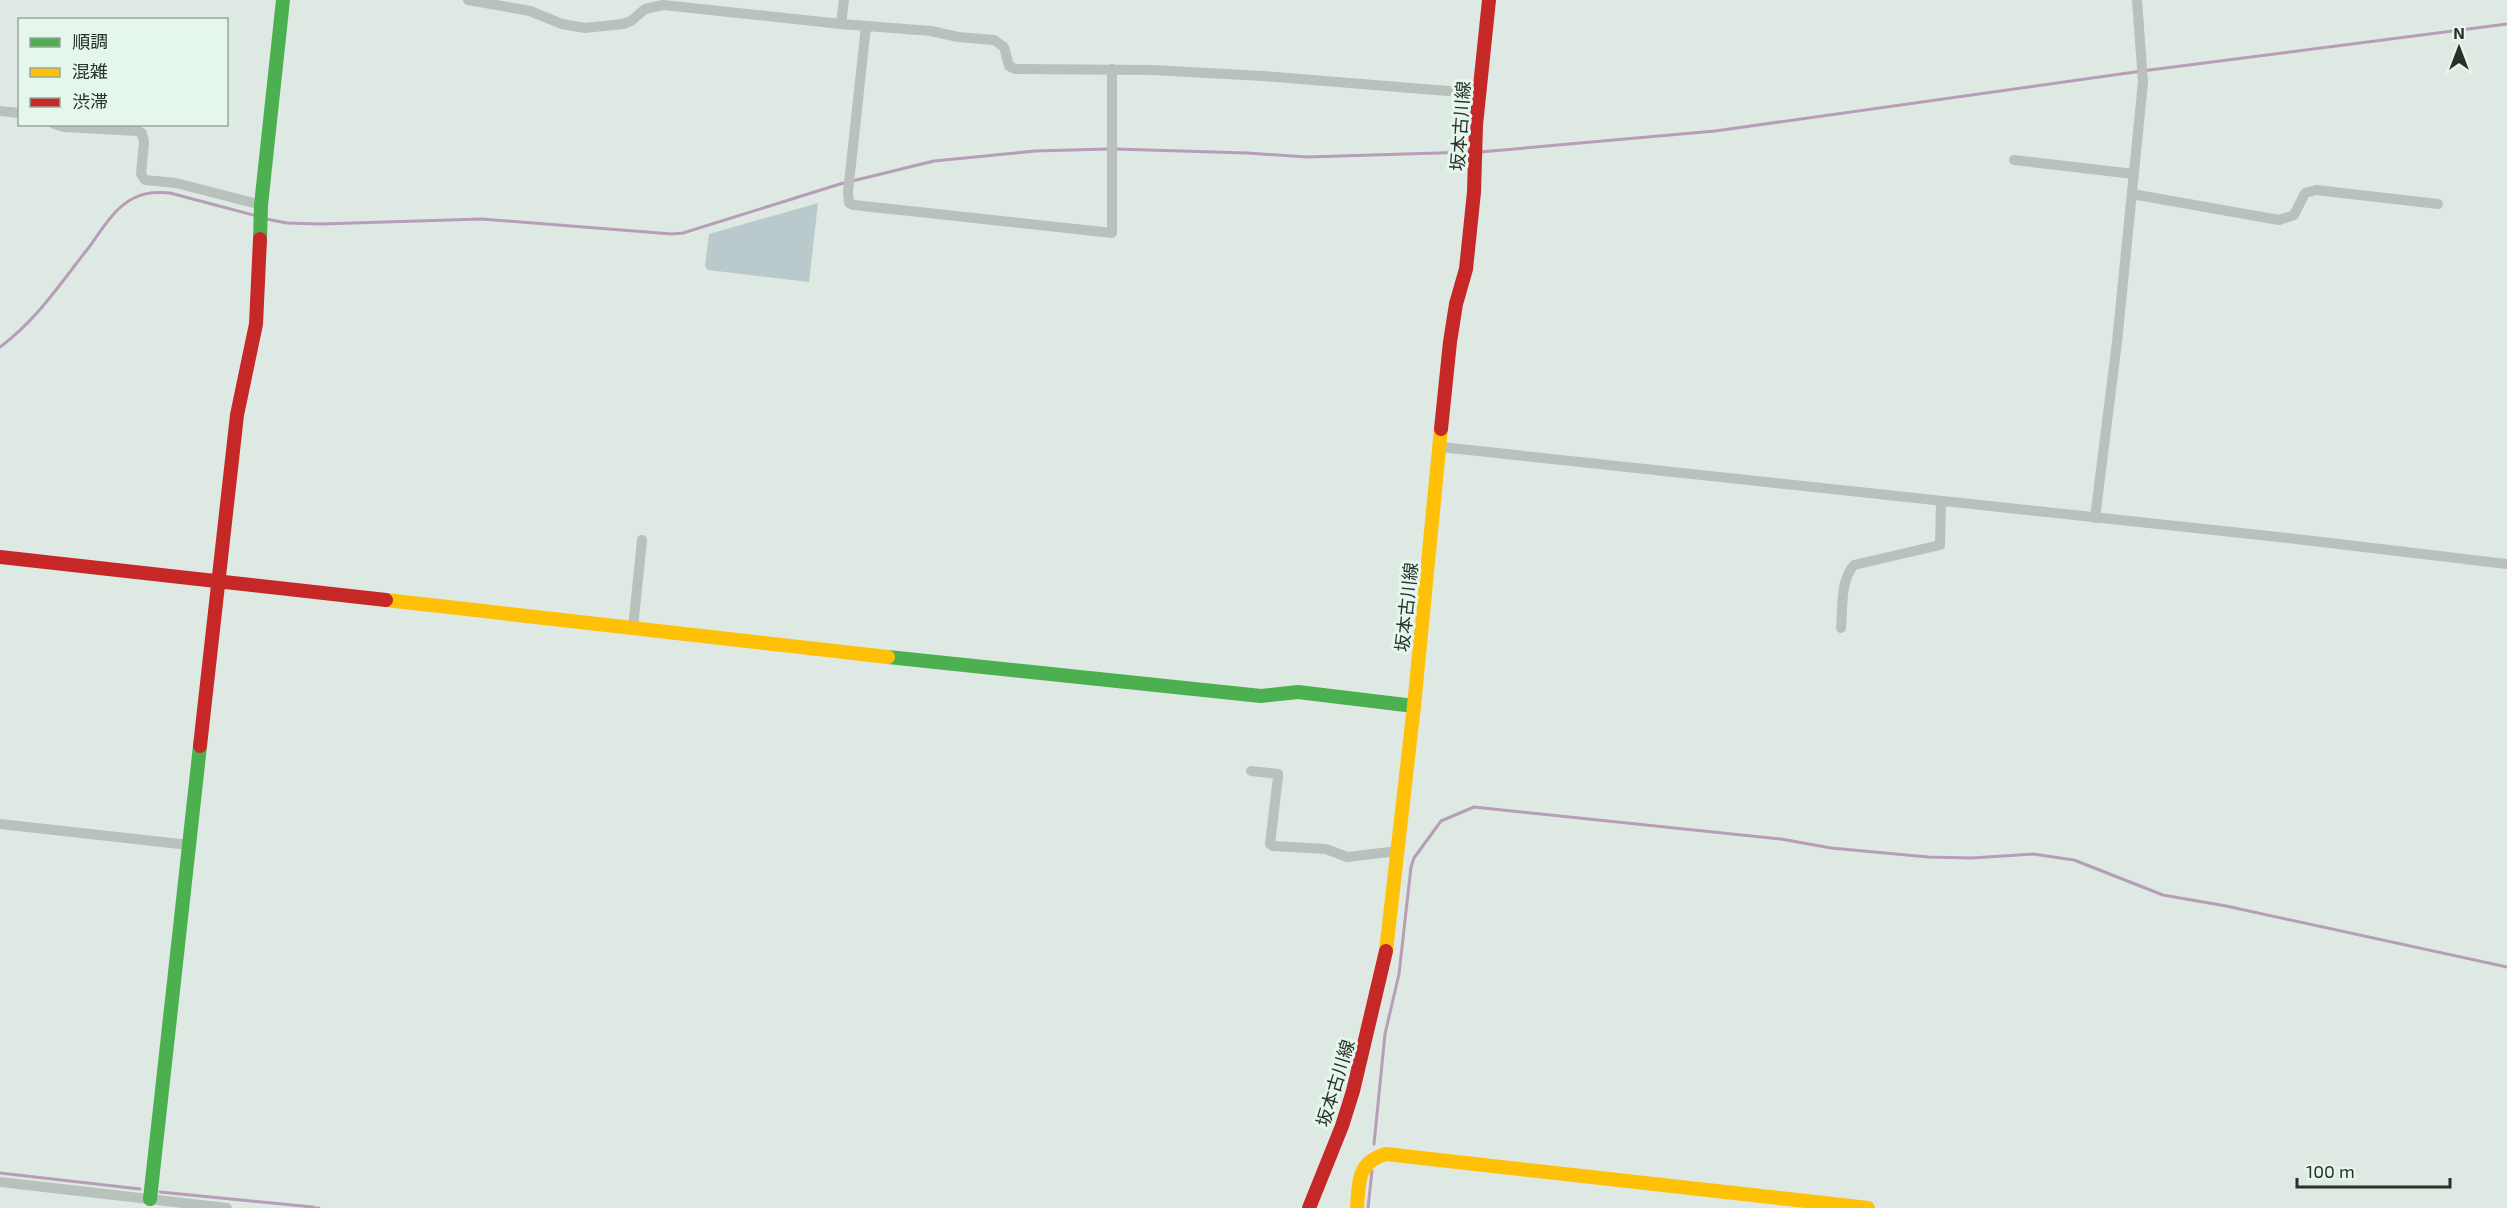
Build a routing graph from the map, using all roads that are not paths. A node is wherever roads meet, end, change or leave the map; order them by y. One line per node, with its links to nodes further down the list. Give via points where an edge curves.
1 (283, 0): 17 (street)
2 (468, 0): 6 (street, via 585,28 623,24 645,9 663,5)
3 (844, 0): 6 (street)
4 (1489, 0): 9 (street, 坂本古川線)
5 (2137, 0): 14 (street, via 2143,82)
6 (841, 24): 7 (street)
7 (866, 26): 8 (street, via 994,40 1004,47 1009,66 1015,69); 8 (street, via 849,176 849,203 854,206 1112,233)
8 (1112, 69): 9 (street, via 1263,75 1460,92)
9 (1479, 101): 18 (street, 坂本古川線, via 1466,269 1450,342)
10 (0, 111): 11 (street)
11 (18, 113)
12 (61, 126): 17 (street, via 142,133 141,174 145,180 176,183)
13 (2014, 160): 14 (street)
14 (2134, 174): 15 (street)
15 (2132, 194): 16 (street, via 2279,220 2294,215 2306,193 2316,190); 20 (street)
16 (2438, 204)
17 (260, 215): 24 (street, via 256,324 237,415)
18 (1441, 447): 19 (street); 27 (street, 坂本古川線)
19 (1941, 502): 20 (street); 26 (street, via 1940,546 1854,565 1848,572)
20 (2095, 518): 23 (street)
21 (642, 540): 25 (street)
22 (0, 557): 24 (street)
23 (2507, 564)
24 (219, 583): 25 (street); 30 (street)
25 (633, 628): 27 (street, via 1261,696 1298,692)
26 (1841, 628)
27 (1414, 706): 31 (street, 坂本古川線)
28 (1251, 771): 31 (street, via 1278,774 1270,844 1273,846 1326,849 1347,857)
29 (0, 824): 30 (street)
30 (189, 845): 33 (street)
31 (1398, 851): 36 (street, 坂本古川線, via 1384,964 1364,1053 1342,1126)
32 (0, 1182): 33 (street)
33 (150, 1199): 35 (street)
34 (1777, 1203): 37 (street, via 1386,1154 1370,1158 1365,1164); 38 (street)
35 (226, 1208)
36 (1309, 1208)
37 (1357, 1208)
38 (1868, 1208)

